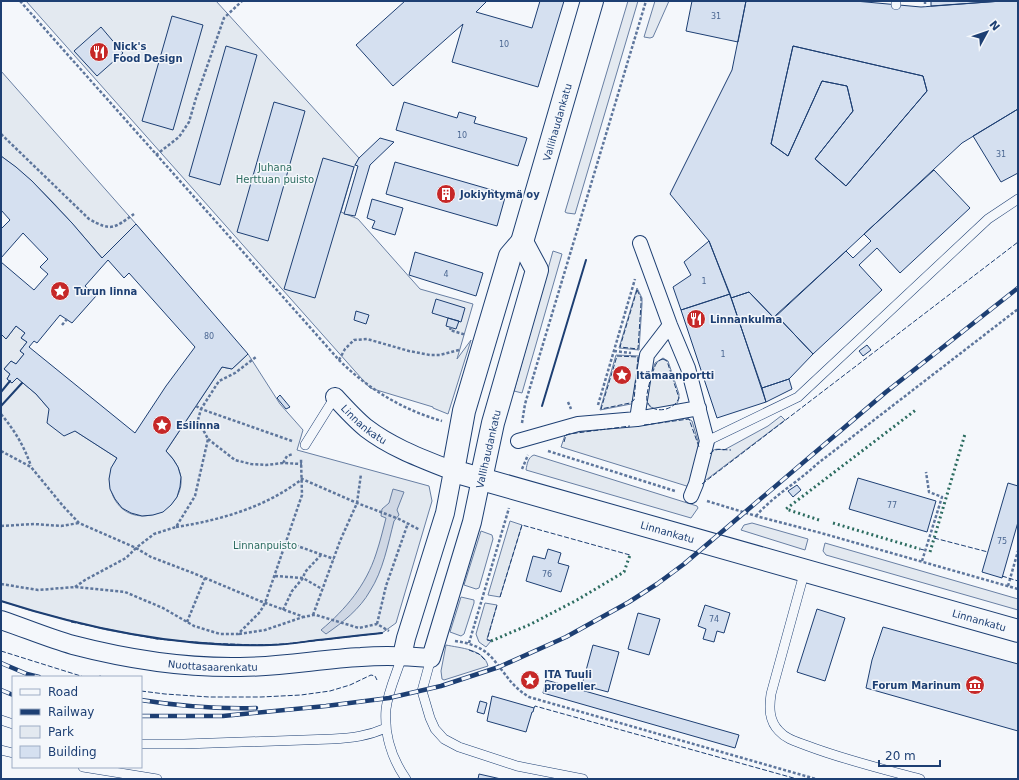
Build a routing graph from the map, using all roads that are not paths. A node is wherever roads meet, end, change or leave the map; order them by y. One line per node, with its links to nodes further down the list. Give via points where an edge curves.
1 (592, 1): 3 (street, Vallihaudankatu)
2 (1018, 199): 10 (lane, via 988,219 798,397)
3 (522, 242): 12 (street, Vallihaudankatu, via 510,256 464,411); 13 (street, Vallihaudankatu, via 537,270 493,423)
4 (640, 243): 5 (street)
5 (670, 325): 7 (street, via 688,368); 8 (street, via 647,354)
6 (335, 397): 11 (lane); 12 (street, Linnankatu, via 357,420 380,438 421,459)
7 (699, 408): 8 (street); 10 (street)
8 (637, 419): 9 (street, via 578,424)
9 (518, 441)
10 (707, 441): 14 (street)
11 (305, 445)
12 (453, 471): 13 (street, Linnankatu); 18 (street, Vallihaudankatu, via 445,513)
13 (481, 479): 15 (street, Linnankatu); 19 (street, Vallihaudankatu, via 472,522)
14 (691, 496)
15 (805, 570): 17 (street, Linnankatu); 30 (lane, via 770,694 771,720 778,731 788,739 826,753)
16 (1, 620): 18 (street, Nuottasaarenkatu, via 72,644 129,657 184,665 240,667 361,656)
17 (1018, 631)
18 (402, 656): 19 (street, Nuottasaarenkatu); 22 (lane, via 386,709)
19 (431, 658): 29 (lane, via 422,691 435,729 444,739 459,747 518,766)
20 (1, 720): 21 (lane)
21 (12, 724)
22 (386, 728): 23 (lane, via 372,734 332,739); 28 (lane, via 392,752)
23 (142, 744)
24 (1, 750): 25 (lane)
25 (12, 753)
26 (89, 768): 27 (lane)
27 (157, 779)
28 (406, 779)
29 (583, 779)
30 (920, 779)

